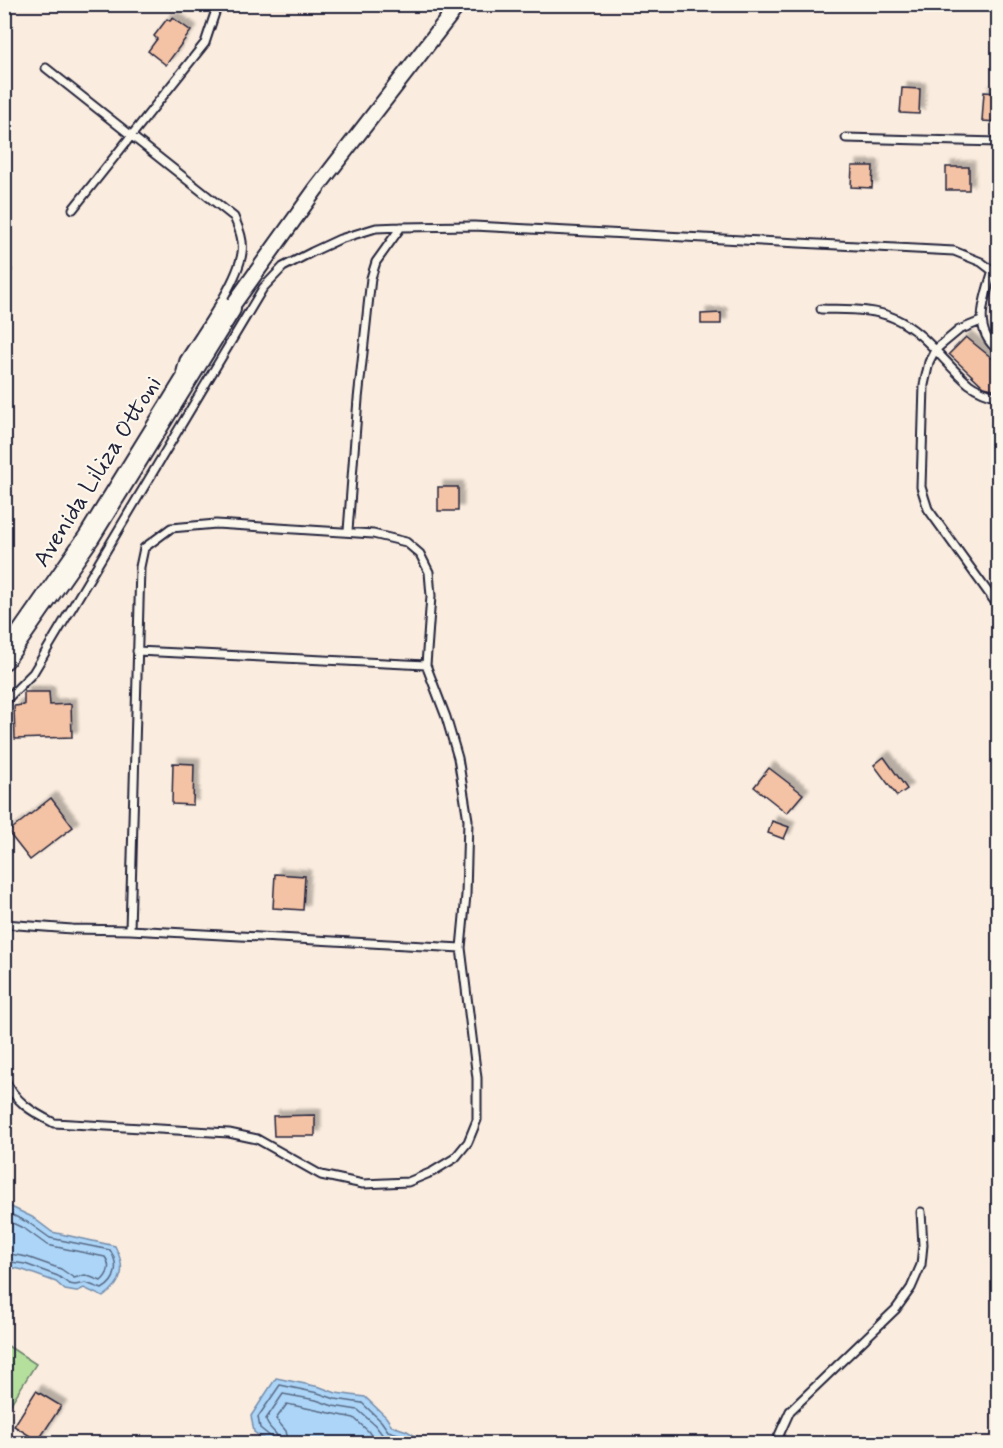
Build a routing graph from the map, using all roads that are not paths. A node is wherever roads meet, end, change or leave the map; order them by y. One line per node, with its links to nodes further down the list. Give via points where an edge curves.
1 (218, 4): 4 (lane, via 205,44)
2 (459, 4): 12 (street, via 316,189)
3 (46, 68): 4 (lane)
4 (132, 136): 7 (lane); 17 (lane, via 234,217 241,233 243,251 238,268 181,365)
5 (846, 138): 6 (lane)
6 (999, 142)
7 (73, 209)
8 (402, 227): 10 (lane, via 474,226 954,251); 19 (lane, via 376,262 371,278); 24 (lane, via 376,228 331,243 283,267 262,288 33,673)
9 (4, 265): 11 (lane)
10 (996, 273): 14 (lane)
11 (4, 276)
12 (230, 309): 17 (street, Avenida Liliza Ottoni)
13 (821, 309): 15 (lane, via 879,312 895,318)
14 (981, 321): 15 (lane, via 959,330); 16 (lane, via 984,334)
15 (935, 350): 18 (lane, via 969,384 982,393); 20 (lane, via 924,385 924,500)
16 (999, 350)
17 (184, 382): 22 (street, Avenida Liliza Ottoni, via 89,537)
18 (999, 397)
19 (348, 531): 21 (lane, via 216,524 171,528 144,548); 23 (lane, via 406,542 420,554 429,572 431,596)
20 (999, 606)
21 (137, 651): 23 (lane); 26 (lane)
22 (4, 659)
23 (426, 665): 27 (lane, via 458,758 468,820)
24 (4, 702)
25 (4, 924): 26 (lane)
26 (130, 930): 27 (lane)
27 (461, 948): 28 (lane, via 477,1078 477,1120 468,1142 455,1158 408,1182 363,1184 321,1175 257,1139 229,1133 54,1123 32,1112 10,1091)
28 (4, 1078)
29 (921, 1212): 30 (lane, via 921,1265 911,1288 896,1309 790,1411)
30 (775, 1443)

